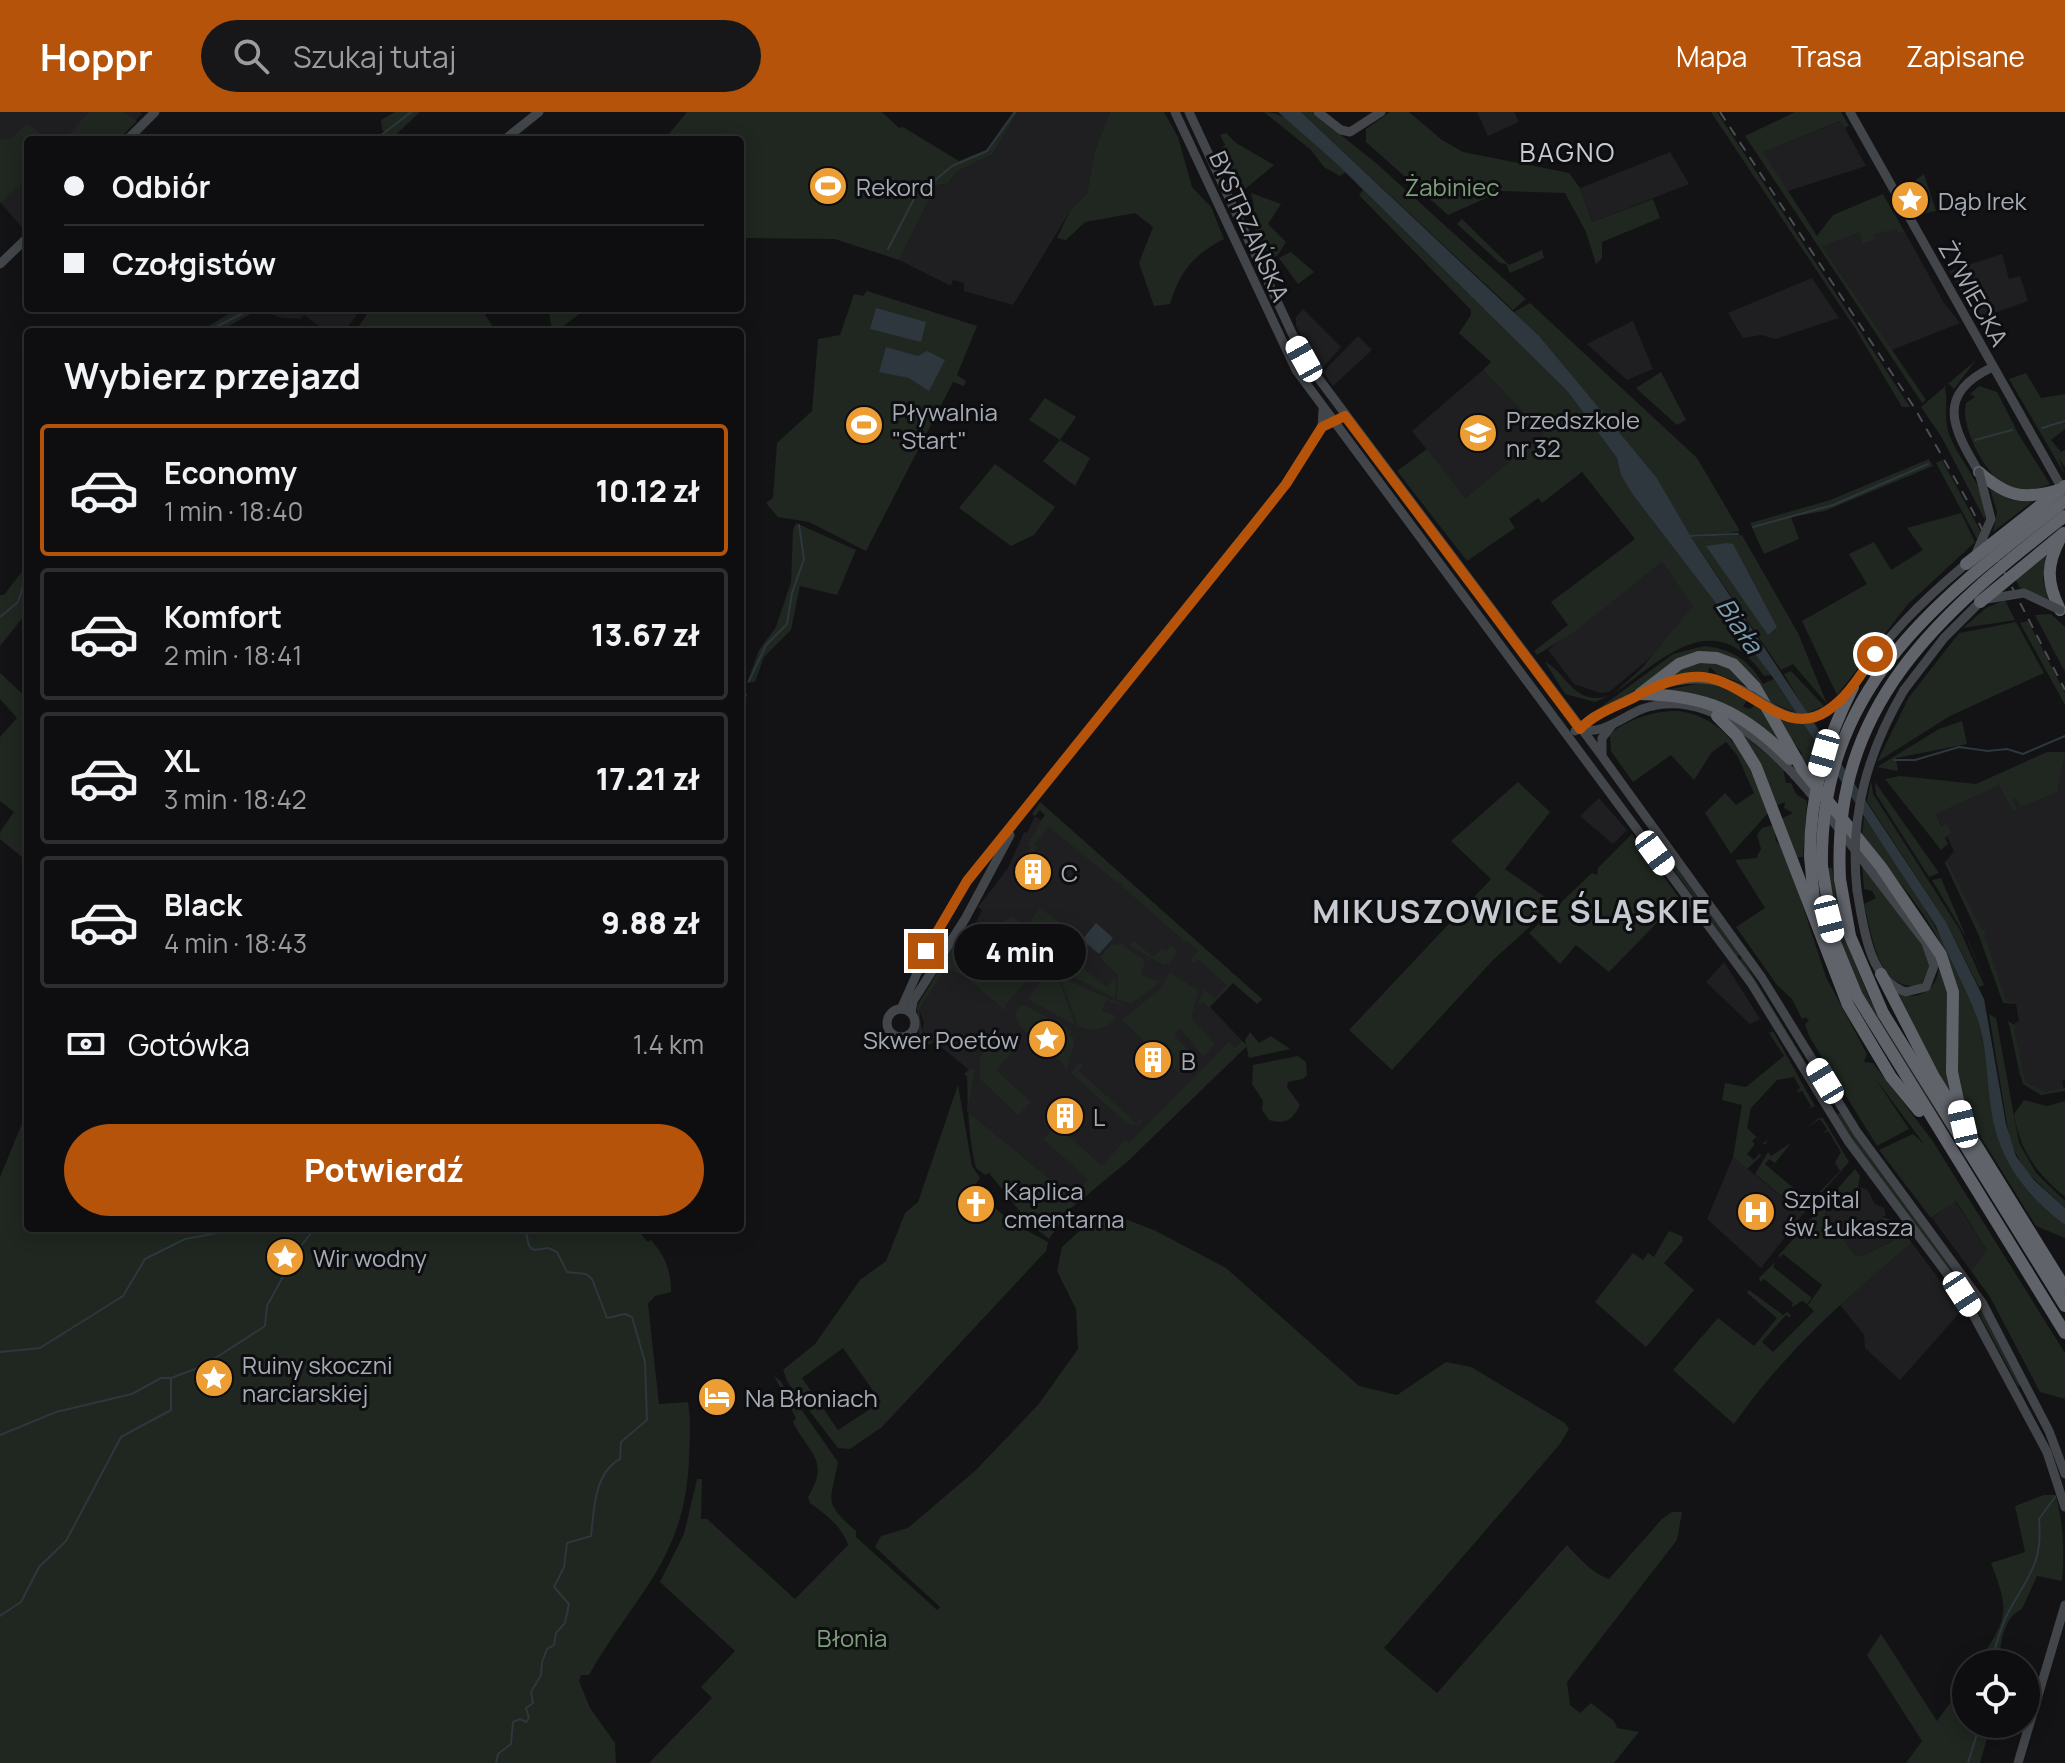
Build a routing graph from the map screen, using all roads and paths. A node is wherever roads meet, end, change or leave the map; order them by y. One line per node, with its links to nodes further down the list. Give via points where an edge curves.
1 (155, 112): 8 (main road)
2 (539, 112): 9 (main road)
3 (1175, 112): 13 (main road, BYSTRZAŃSKA, via 1282,347)
4 (1189, 112): 14 (main road, BYSTRZAŃSKA, via 1295,344)
5 (1318, 112): 6 (main road, via 1350,132)
6 (1381, 112)
7 (1850, 112): 12 (main road, ŻYWIECKA)
8 (131, 136)
9 (509, 136)
10 (24, 241): 11 (main road)
11 (0, 264)
12 (1993, 367): 18 (main road, via 1959,393 1954,423); 19 (main road, ŻYWIECKA)
13 (1322, 407): 15 (main road, BYSTRZAŃSKA); 16 (main road)
14 (1345, 416): 15 (main road); 22 (main road, BYSTRZAŃSKA)
15 (1335, 424): 16 (main road); 17 (main road); 23 (main road, BYSTRZAŃSKA)
16 (1322, 427): 17 (main road)
17 (1313, 443): 35 (main road)
18 (1979, 472): 19 (highway, bridge, via 2011,495); 24 (main road, bridge, via 1991,519 1983,542)
19 (2064, 492): 24 (highway, bridge); 41 (highway, bridge, via 1943,597 1877,673 1852,718 1825,810 1822,866 1834,940 1851,984)
20 (2065, 516): 43 (highway, bridge, via 1953,607 1885,691 1857,746 1839,840 1850,936 1888,1023)
21 (2064, 532): 25 (highway, bridge); 26 (highway, bridge, via 2048,570 2048,583)
22 (1437, 536): 23 (main road); 31 (main road, BYSTRZAŃSKA)
23 (1426, 542): 32 (main road, BYSTRZAŃSKA)
24 (1966, 564): 27 (main road, via 1910,613)
25 (1980, 602): 26 (main road, bridge, via 2024,593); 37 (main road, bridge, via 1925,661 1877,738 1858,806 1857,890)
26 (2062, 613)
27 (1853, 687): 28 (main road, bridge, via 1825,712 1803,720 1782,715 1730,684 1703,677); 36 (highway, bridge, via 1831,733 1812,807 1810,856)
28 (1640, 694): 31 (main road); 34 (highway, via 1681,695 1722,708); 34 (highway, via 1688,659 1709,657 1733,664 1755,687)
29 (1717, 716): 30 (main road, via 1672,703); 36 (highway, via 1756,767); 37 (main road, via 1761,744 1803,784 1926,943 1934,966 1926,987 1906,992)
30 (1619, 720): 31 (main road, via 1596,731); 33 (main road, via 1604,733)
31 (1580, 729): 32 (main road); 33 (main road, BYSTRZAŃSKA)
32 (1568, 733): 39 (main road, BYSTRZAŃSKA, via 1751,983)
33 (1603, 758): 38 (main road, BYSTRZAŃSKA, via 1762,978)
34 (1802, 769): 40 (highway, via 1881,867 1941,955 1953,992 1952,1072)
35 (1011, 830): 35 (main road, via 977,899 906,1011 931,942 962,890)
36 (1823, 942): 41 (highway, via 1844,997 1876,1055)
37 (1881, 974): 40 (highway)
38 (1838, 1101): 39 (main road); 45 (main road, BYSTRZAŃSKA, via 1983,1304 2048,1427)
39 (1827, 1108): 46 (main road, BYSTRZAŃSKA, via 1978,1320 2047,1452)
40 (1963, 1124): 42 (highway)
41 (1956, 1158): 44 (highway)
42 (2065, 1288)
43 (2065, 1306)
44 (2065, 1333)
45 (2065, 1474)
46 (2065, 1507)
47 (2065, 1598): 49 (main road)
48 (2065, 1605): 49 (main road)
49 (2062, 1616): 50 (main road)
50 (2018, 1763)

